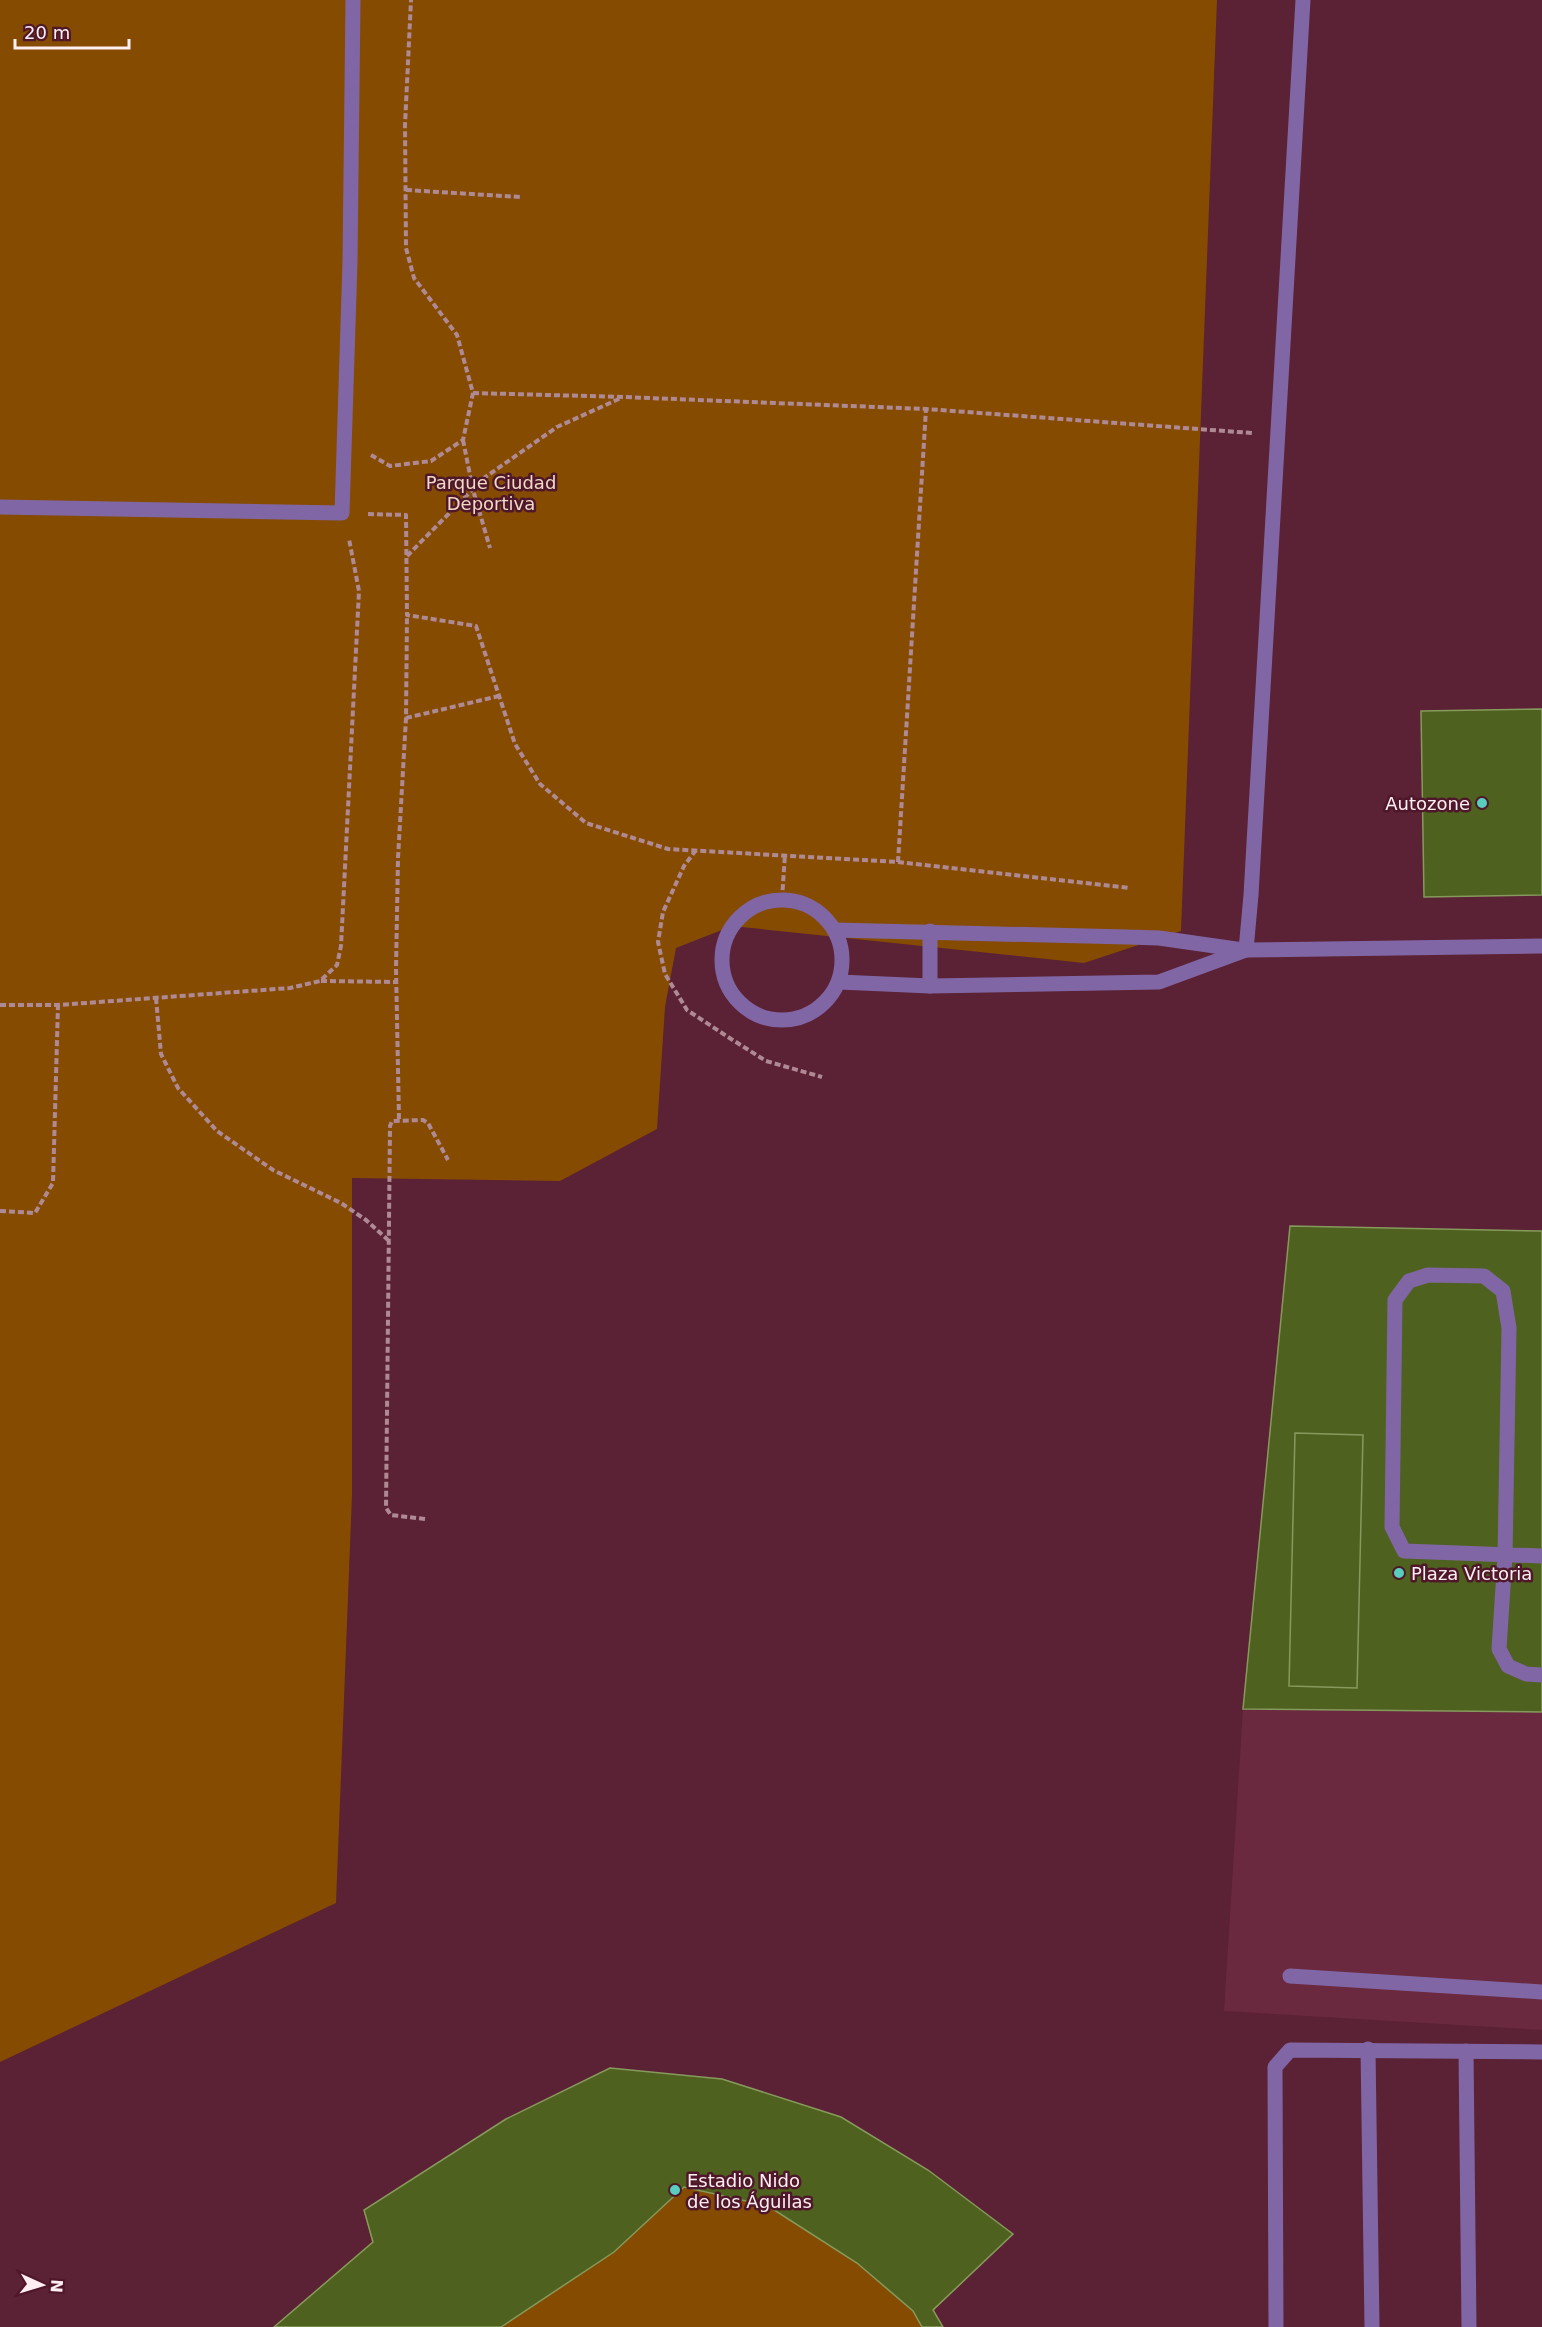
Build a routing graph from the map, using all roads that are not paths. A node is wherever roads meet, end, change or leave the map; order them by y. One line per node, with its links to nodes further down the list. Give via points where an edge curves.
1 (353, 0): 3 (street, via 342,513)
2 (1303, 0): 7 (street)
3 (0, 507)
4 (836, 930): 5 (street); 8 (street, via 842,952); 8 (street, via 813,907 782,898 751,907 728,930 721,961 730,992 754,1014 785,1020 810,1014 830,998)
5 (930, 932): 7 (street, via 1158,938); 9 (street)
6 (1542, 946): 7 (street)
7 (1246, 950): 9 (street, via 1159,982)
8 (839, 982): 9 (street)
9 (930, 986)
10 (1506, 1556): 10 (street, via 1404,1551 1392,1527 1395,1300 1409,1281 1428,1275 1484,1276 1503,1291 1509,1328); 11 (street); 12 (street, via 1499,1649 1508,1666 1526,1674)
11 (1542, 1556)
12 (1542, 1674)
13 (1290, 1976): 14 (street)
14 (1542, 1992)
15 (1368, 2049): 16 (street); 18 (street, via 1290,2050 1275,2067); 19 (street)
16 (1466, 2051): 17 (street); 20 (street)
17 (1542, 2052)
18 (1276, 2327)
19 (1372, 2327)
20 (1469, 2327)

